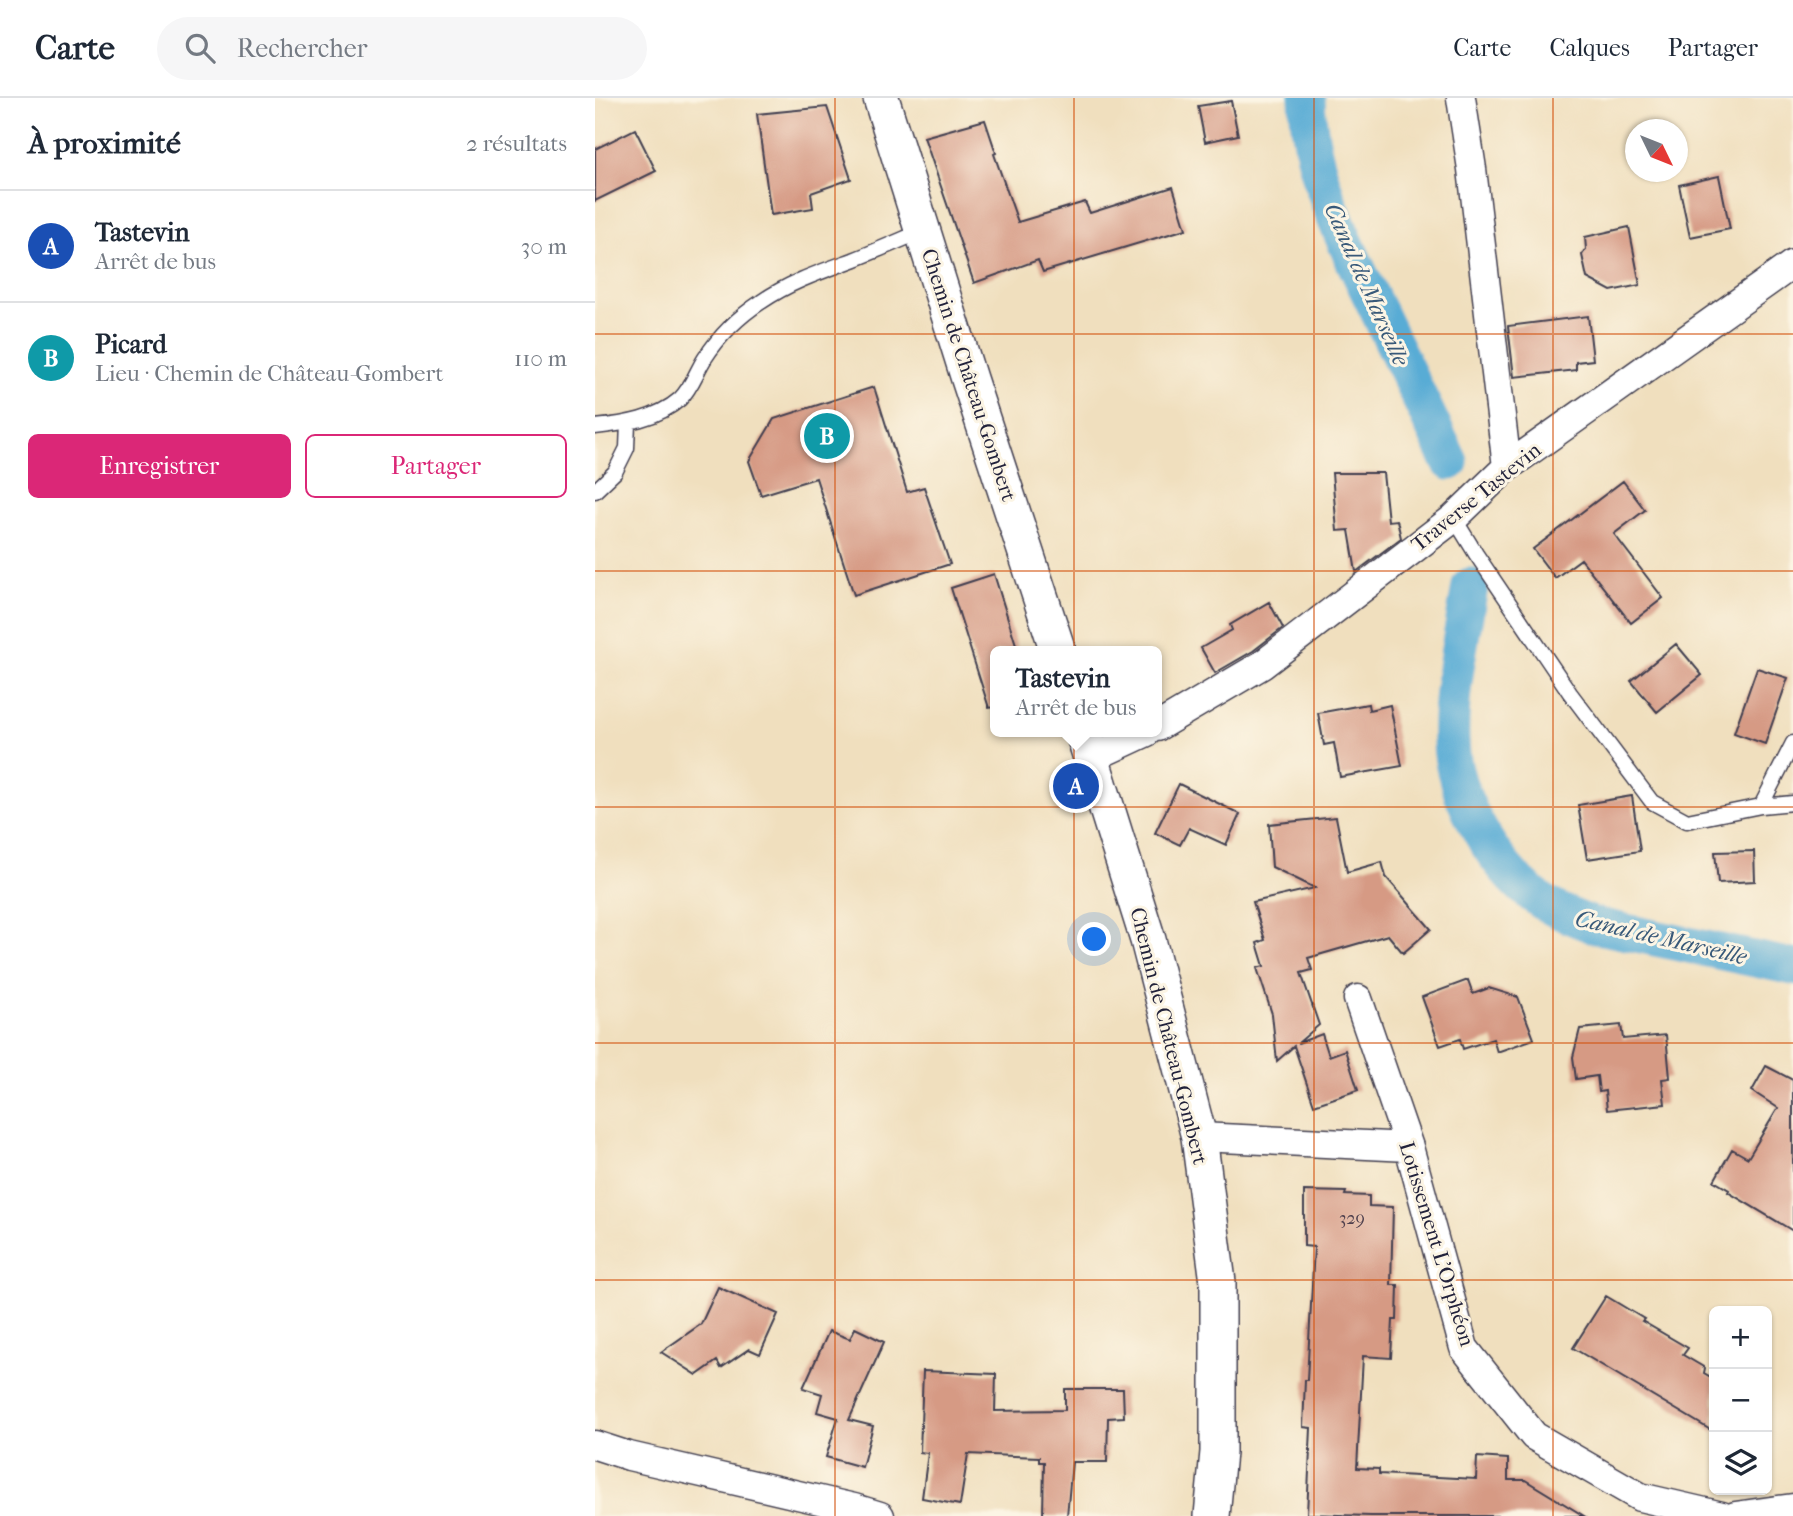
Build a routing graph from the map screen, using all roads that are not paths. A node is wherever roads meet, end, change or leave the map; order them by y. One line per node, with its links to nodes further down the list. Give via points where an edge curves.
1 (881, 98): 3 (street, Chemin de Château-Gombert)
2 (1461, 98): 7 (street)
3 (923, 231): 5 (lane, via 790,283 740,317 720,337 681,397); 10 (street, Chemin de Château-Gombert)
4 (1793, 264): 7 (street, Traverse Tastevin)
5 (628, 424): 6 (lane); 8 (lane, via 627,448 615,472)
6 (595, 427)
7 (1507, 467): 9 (street, Traverse Tastevin)
8 (595, 491)
9 (1454, 518): 11 (street, Traverse Tastevin, via 1262,666); 16 (lane, via 1570,693 1652,802 1687,821)
10 (1056, 646)
11 (1162, 724)
12 (1124, 737): 14 (street)
13 (1793, 743): 16 (lane)
14 (1087, 745): 18 (street, Chemin de Château-Gombert, via 1148,940)
15 (1793, 803): 16 (lane)
16 (1761, 806)
17 (1357, 999): 19 (street, Lotissement L'Orphéon)
18 (1199, 1137): 19 (street); 23 (street, Chemin de Château-Gombert, via 1218,1282 1219,1452)
19 (1409, 1147): 24 (street, Lotissement L'Orphéon, via 1464,1348 1534,1436 1640,1497)
20 (595, 1445): 22 (street)
21 (1793, 1508): 25 (street)
22 (880, 1516)
23 (1212, 1516)
24 (1722, 1516)
25 (1735, 1516)

